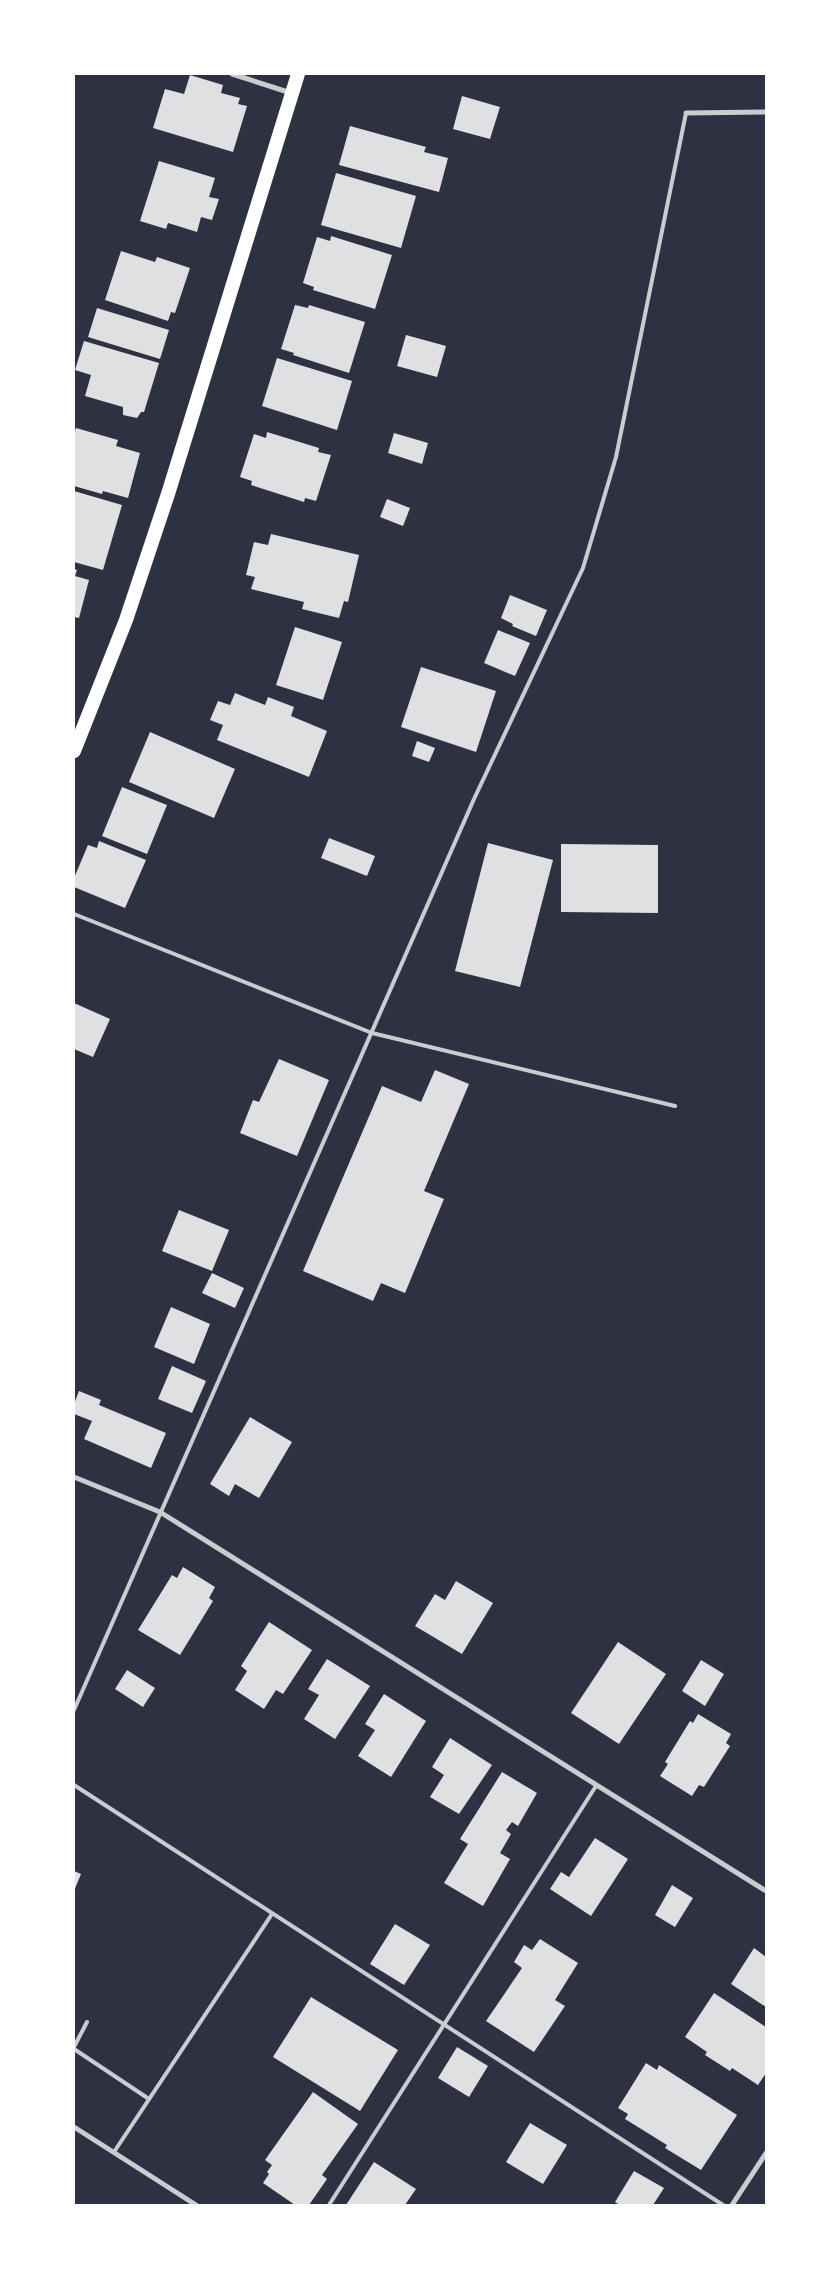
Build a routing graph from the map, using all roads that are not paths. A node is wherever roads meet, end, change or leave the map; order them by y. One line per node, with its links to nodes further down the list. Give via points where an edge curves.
1 (232, 74): 3 (street)
2 (298, 74): 3 (highway)
3 (293, 94): 6 (highway, via 126,620)
4 (766, 112): 5 (street)
5 (686, 113): 8 (lane, via 616,457 583,568 474,799)
6 (74, 751)
7 (74, 914): 8 (lane)
8 (372, 1033): 9 (lane); 11 (lane)
9 (675, 1106)
10 (74, 1477): 11 (street)
11 (160, 1512): 12 (lane); 14 (street)
12 (74, 1710)
13 (74, 1785): 16 (lane)
14 (596, 1786): 15 (street); 18 (lane)
15 (766, 1891)
16 (272, 1914): 18 (lane); 20 (lane)
17 (87, 2022): 19 (lane)
18 (442, 2025): 25 (lane); 26 (lane)
19 (74, 2048): 20 (lane)
20 (149, 2100): 22 (lane)
21 (74, 2127): 22 (street)
22 (114, 2152): 24 (street)
23 (766, 2153): 27 (street)
24 (196, 2205)
25 (329, 2205)
26 (722, 2205)
27 (732, 2205)

